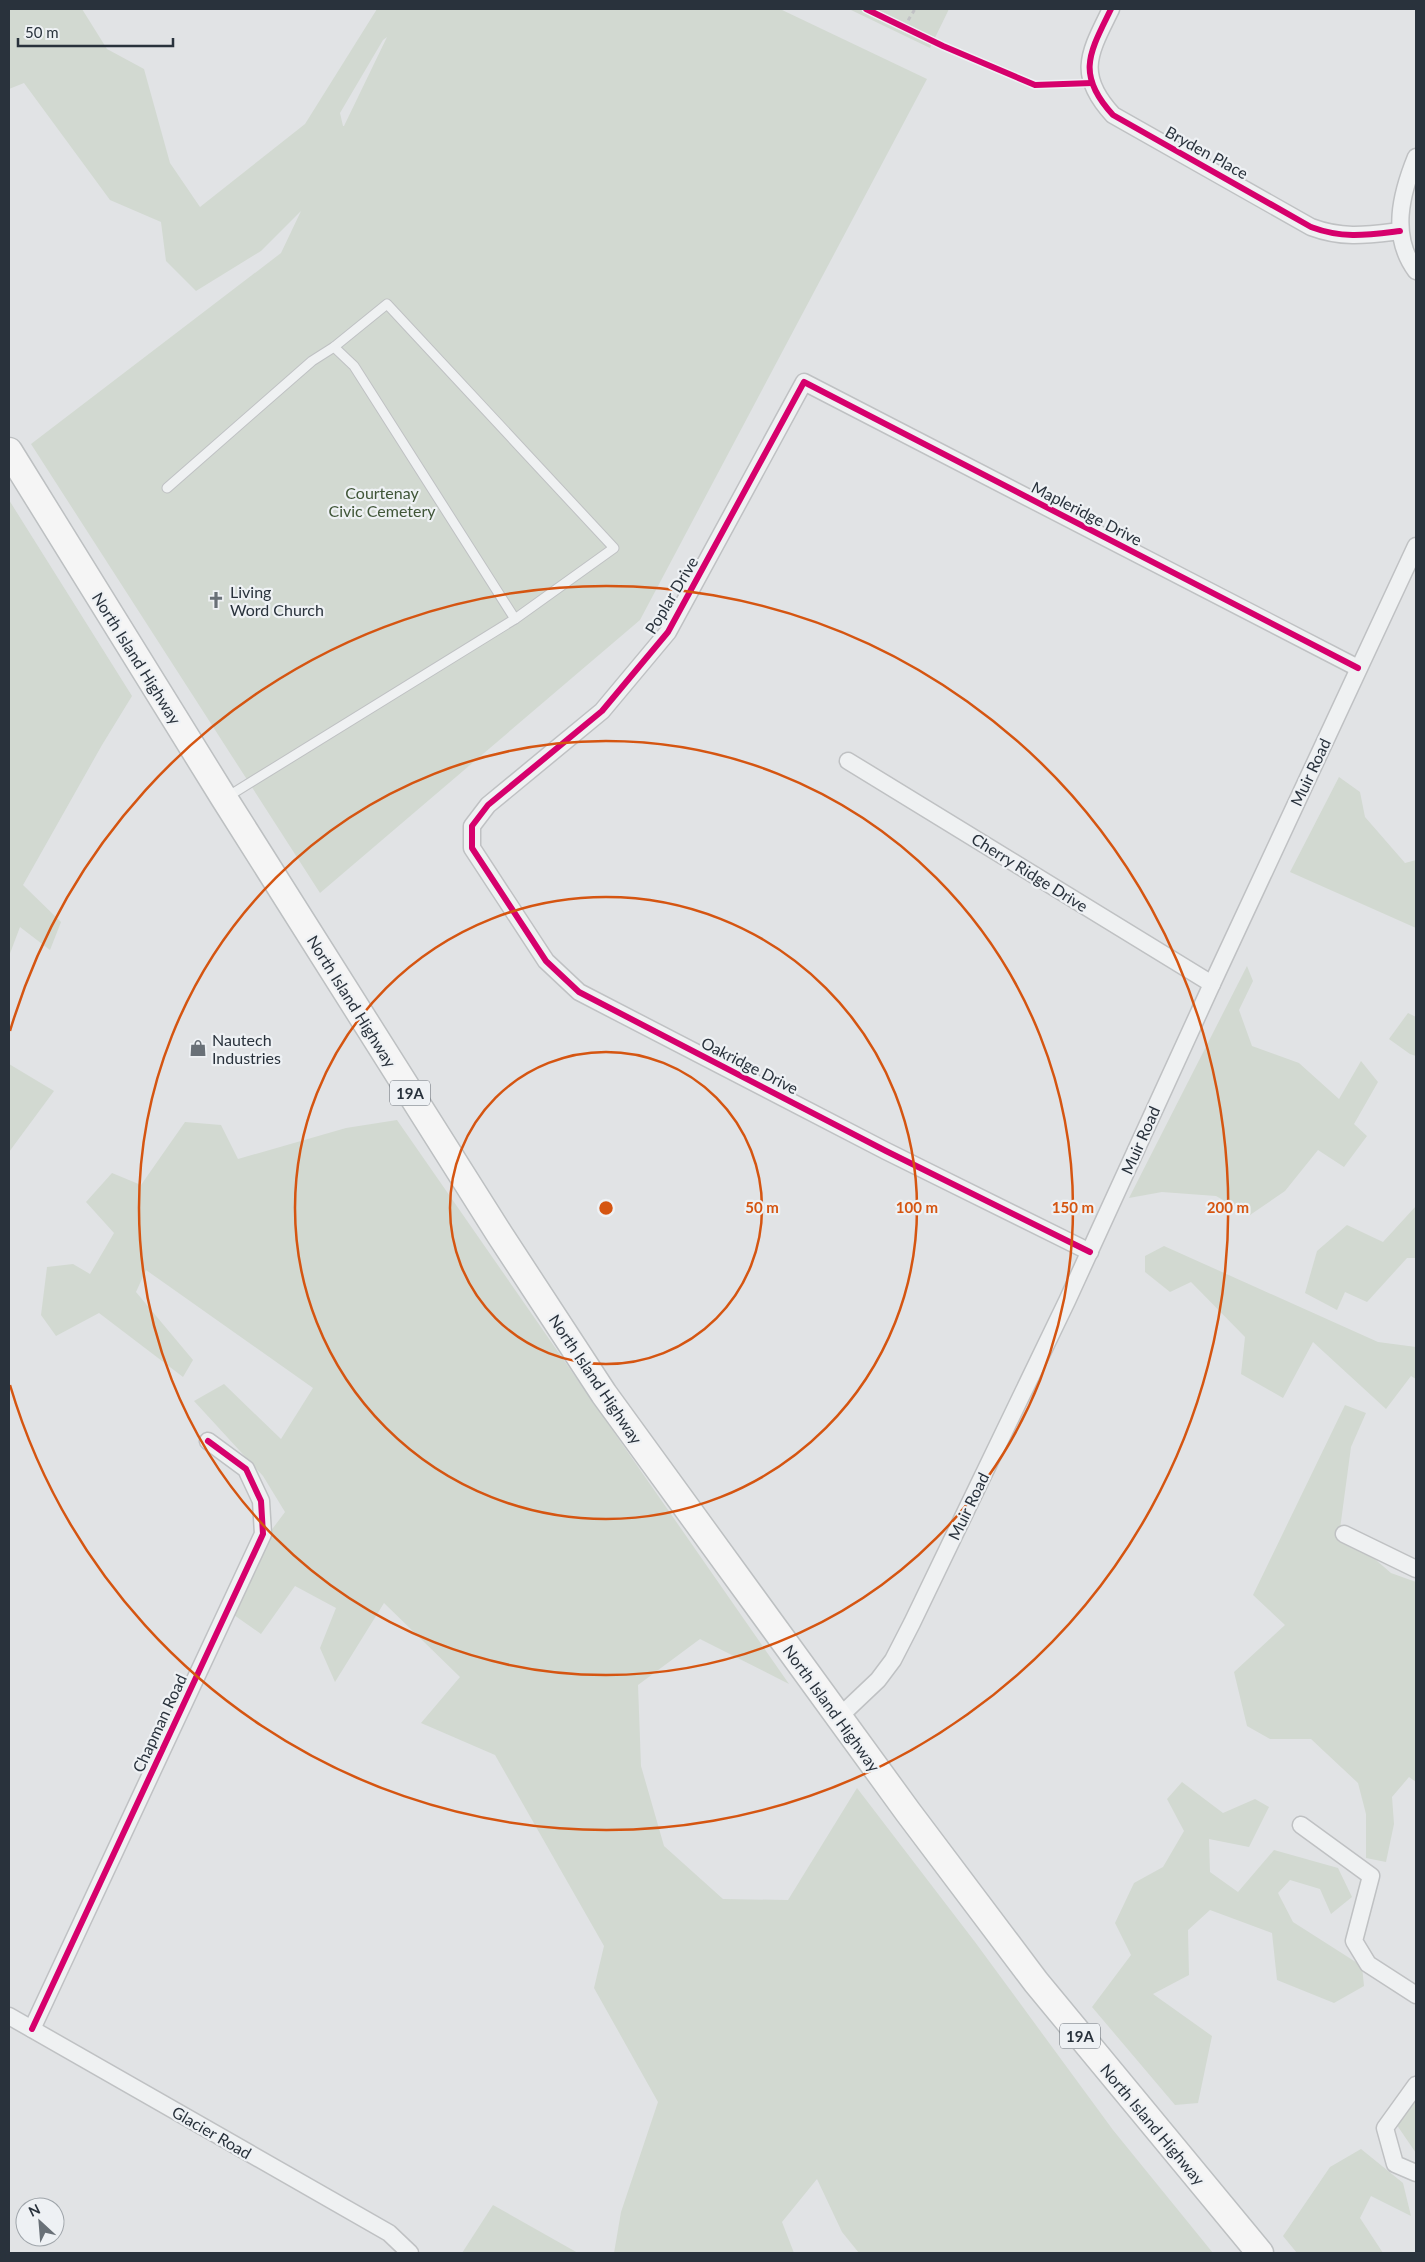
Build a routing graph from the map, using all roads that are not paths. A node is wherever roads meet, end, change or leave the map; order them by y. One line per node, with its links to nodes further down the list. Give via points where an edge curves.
1 (1111, 9): 3 (street, Bryden Place, via 1091,50 1089,68 1096,93 1112,115 1319,230 1345,236)
2 (1416, 157): 3 (street, via 1404,190)
3 (1400, 231): 4 (street, via 1404,250)
4 (1416, 271)
5 (334, 347): 8 (lane, via 312,361); 10 (lane, via 354,366); 10 (lane, via 387,304 614,548)
6 (804, 382): 11 (street, Mapleridge Drive); 14 (street, Poplar Drive, via 668,632 602,711 488,805)
7 (9, 451): 13 (main road, North Island Highway / 19A)
8 (167, 488)
9 (1416, 546): 11 (street, Muir Road)
10 (514, 619): 13 (lane)
11 (1358, 668): 15 (street, Muir Road)
12 (848, 761): 15 (street, Cherry Ridge Drive)
13 (224, 798): 20 (main road, North Island Highway / 19A, via 604,1394)
14 (472, 826): 16 (street, Oakridge Drive, via 472,848 546,961 579,992)
15 (1212, 984): 16 (street, Muir Road)
16 (1090, 1252): 20 (street, Muir Road, via 893,1660 878,1680)
17 (208, 1441): 24 (street, Chapman Road, via 246,1469 261,1501 263,1534)
18 (1344, 1534): 19 (street)
19 (1416, 1569)
20 (839, 1717): 28 (main road, North Island Highway / 19A, via 1036,1982)
21 (1301, 1825): 22 (street, via 1371,1876 1354,1941 1368,1964)
22 (1416, 1995)
23 (9, 2016): 24 (street, Glacier Road)
24 (32, 2029): 27 (street, Glacier Road, via 389,2233)
25 (1416, 2085): 26 (street, via 1385,2128 1395,2164)
26 (1416, 2173)
27 (410, 2253)
28 (1260, 2253)

